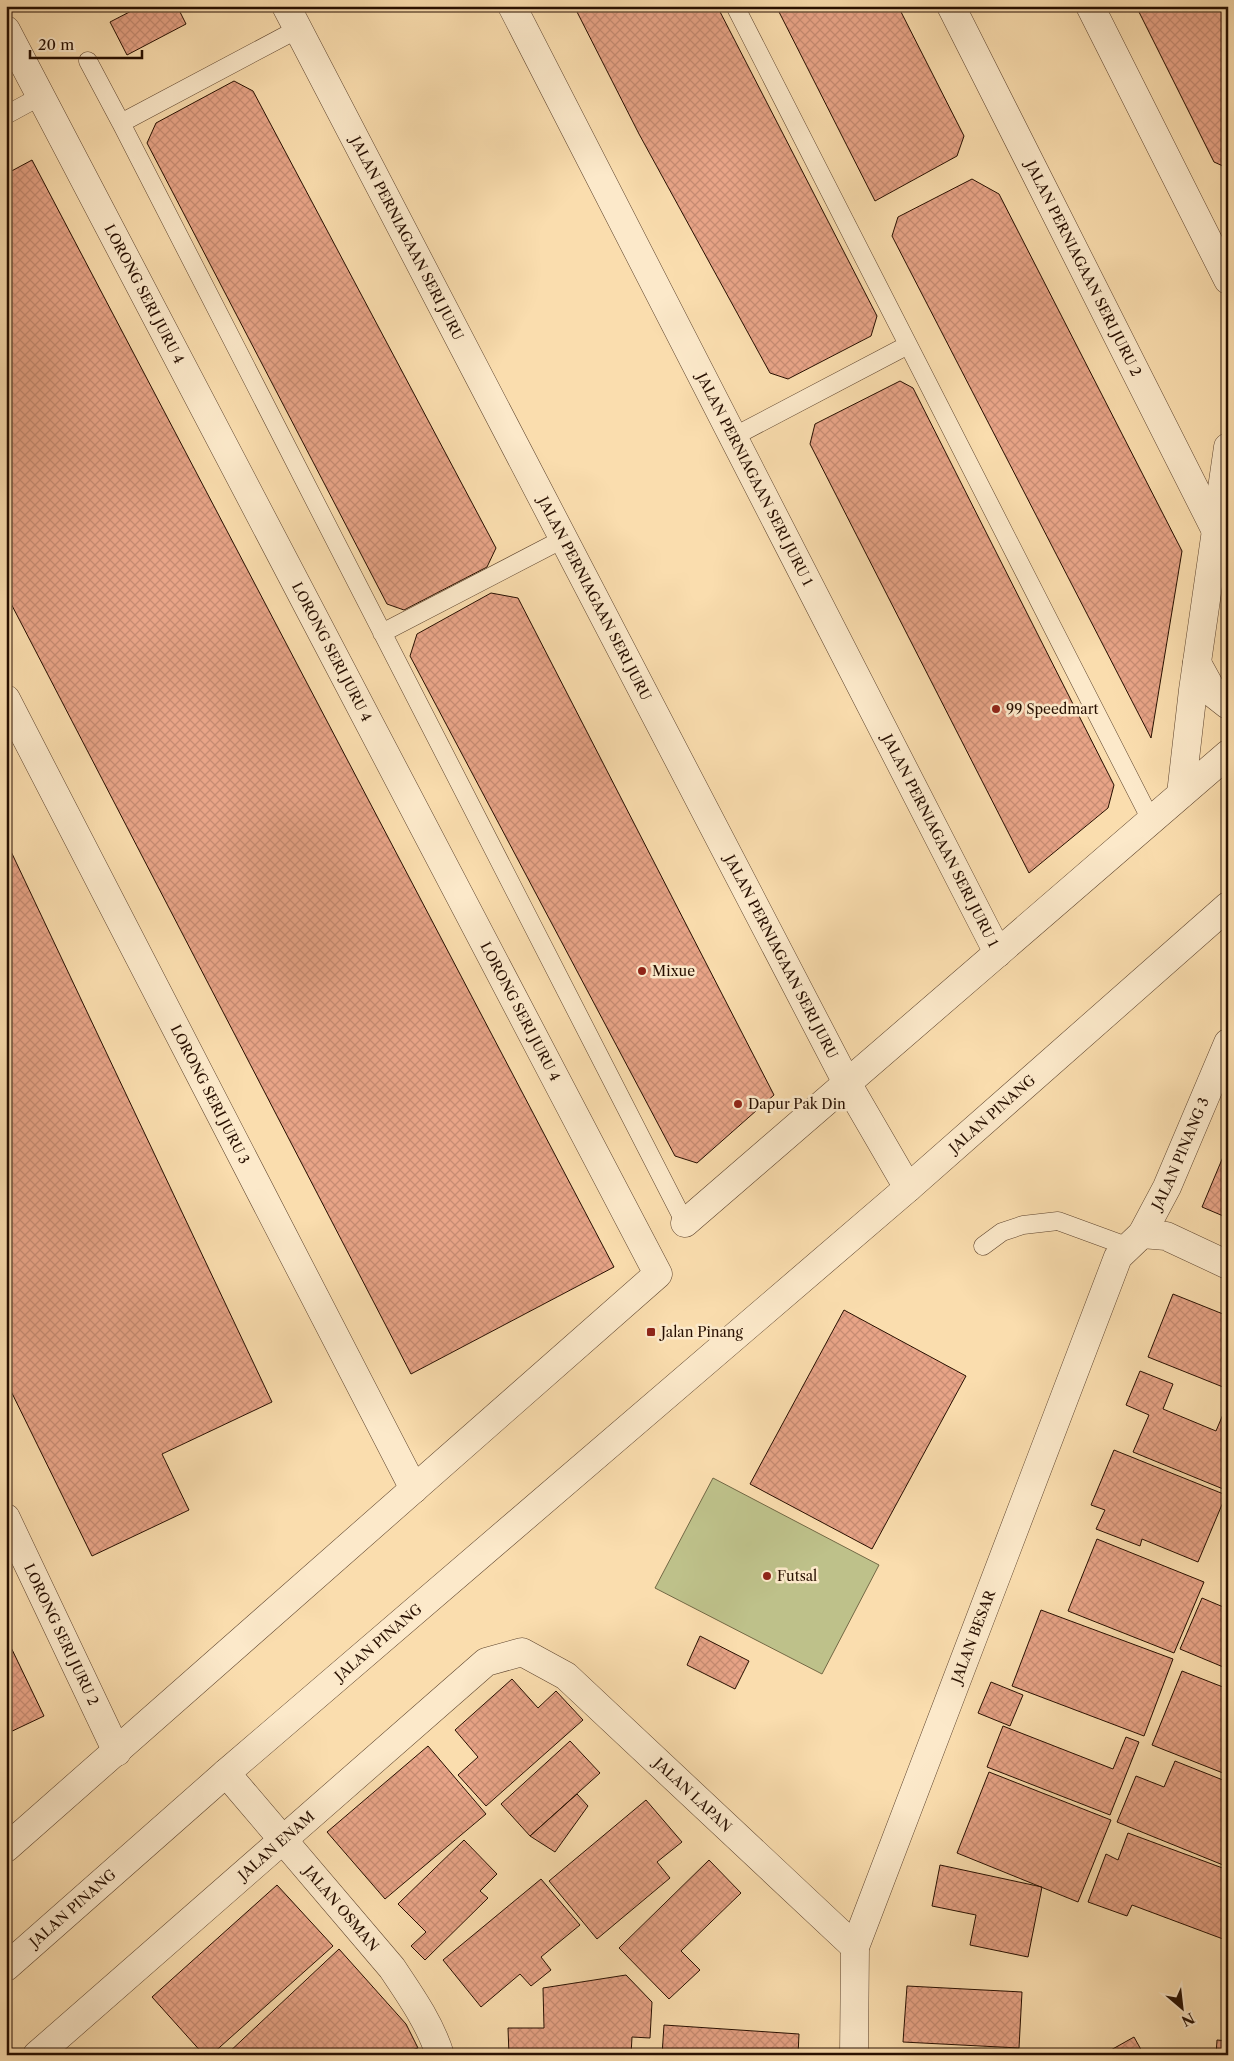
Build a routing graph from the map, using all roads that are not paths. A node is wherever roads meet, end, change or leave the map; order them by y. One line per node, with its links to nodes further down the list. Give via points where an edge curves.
1 (512, 6): 13 (street, JALAN PERNIAGAAN SERI JURU 1)
2 (734, 6): 12 (lane)
3 (951, 6): 15 (street, JALAN PERNIAGAAN SERI JURU 2)
4 (1090, 6): 11 (street)
5 (292, 18): 10 (lane); 16 (street, JALAN PERNIAGAAN SERI JURU)
6 (6, 30): 8 (street, LORONG SERI JURU 4)
7 (88, 61): 10 (lane)
8 (41, 96): 9 (lane); 33 (street, LORONG SERI JURU 4, via 658,1274)
9 (6, 115)
10 (121, 123): 17 (lane)
11 (1228, 280)
12 (908, 345): 13 (lane); 23 (lane)
13 (733, 437): 25 (street, JALAN PERNIAGAAN SERI JURU 1)
14 (1228, 446): 15 (street)
15 (1216, 530): 18 (street)
16 (563, 539): 17 (lane); 27 (street, JALAN PERNIAGAAN SERI JURU)
17 (382, 633): 29 (lane)
18 (1198, 664): 20 (street, via 1214,694); 22 (street)
19 (6, 699): 33 (street, LORONG SERI JURU 3)
20 (1228, 705)
21 (1228, 754): 22 (street)
22 (1181, 794): 23 (street)
23 (1151, 820): 25 (street)
24 (1228, 906): 28 (street, JALAN PINANG)
25 (998, 953): 27 (street)
26 (1228, 1043): 30 (street, JALAN PINANG 3, via 1167,1187)
27 (847, 1083): 28 (street, JALAN PERNIAGAAN SERI JURU); 29 (street)
28 (908, 1188): 37 (street, JALAN PINANG)
29 (685, 1223)
30 (1136, 1241): 31 (lane, via 1058,1221 1023,1225 1002,1232); 32 (street, via 1166,1236); 40 (street, JALAN BESAR, via 1118,1257)
31 (983, 1246)
32 (1228, 1265)
33 (414, 1489): 36 (street)
34 (6, 1518): 36 (street, LORONG SERI JURU 2)
35 (522, 1652): 38 (street, JALAN ENAM, via 486,1662); 40 (street, JALAN LAPAN, via 566,1676)
36 (117, 1752): 39 (street)
37 (226, 1773): 38 (street, JALAN OSMAN); 41 (street, JALAN PINANG)
38 (283, 1841): 42 (street, JALAN ENAM); 43 (street, JALAN OSMAN, via 392,1968 415,2002)
39 (6, 1848)
40 (855, 1947): 44 (street, JALAN BESAR)
41 (6, 1967)
42 (36, 2055)
43 (440, 2055)
44 (854, 2055)

